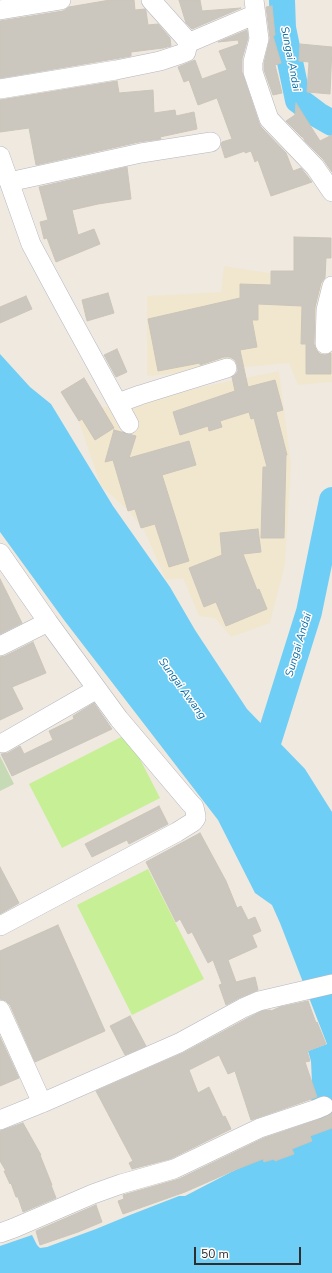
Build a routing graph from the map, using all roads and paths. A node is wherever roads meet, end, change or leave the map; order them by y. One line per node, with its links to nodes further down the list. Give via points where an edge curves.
1 (61, 0): 4 (street)
2 (151, 0): 5 (street)
3 (255, 7): 5 (street); 9 (street, via 259,39 253,72 269,118 315,167)
4 (0, 10)
5 (188, 43): 6 (street, via 186,52 160,61)
6 (0, 89)
7 (211, 142): 8 (street)
8 (3, 169): 13 (street, via 31,244)
9 (332, 192)
10 (332, 286): 11 (street, via 326,310)
11 (325, 344)
12 (227, 368): 13 (street)
13 (118, 403): 14 (street)
14 (129, 424)
15 (0, 553): 16 (street)
16 (48, 622): 17 (street); 18 (street)
17 (0, 646)
18 (97, 689): 19 (street); 20 (street, via 119,719 190,802 196,812 196,818 177,832)
19 (3, 742)
20 (0, 926)
21 (332, 984): 23 (street, via 259,1001 179,1043)
22 (0, 1010): 23 (street)
23 (42, 1103): 25 (street)
24 (324, 1106): 26 (street, via 265,1126 174,1169 93,1194)
25 (0, 1120)
26 (0, 1233)

